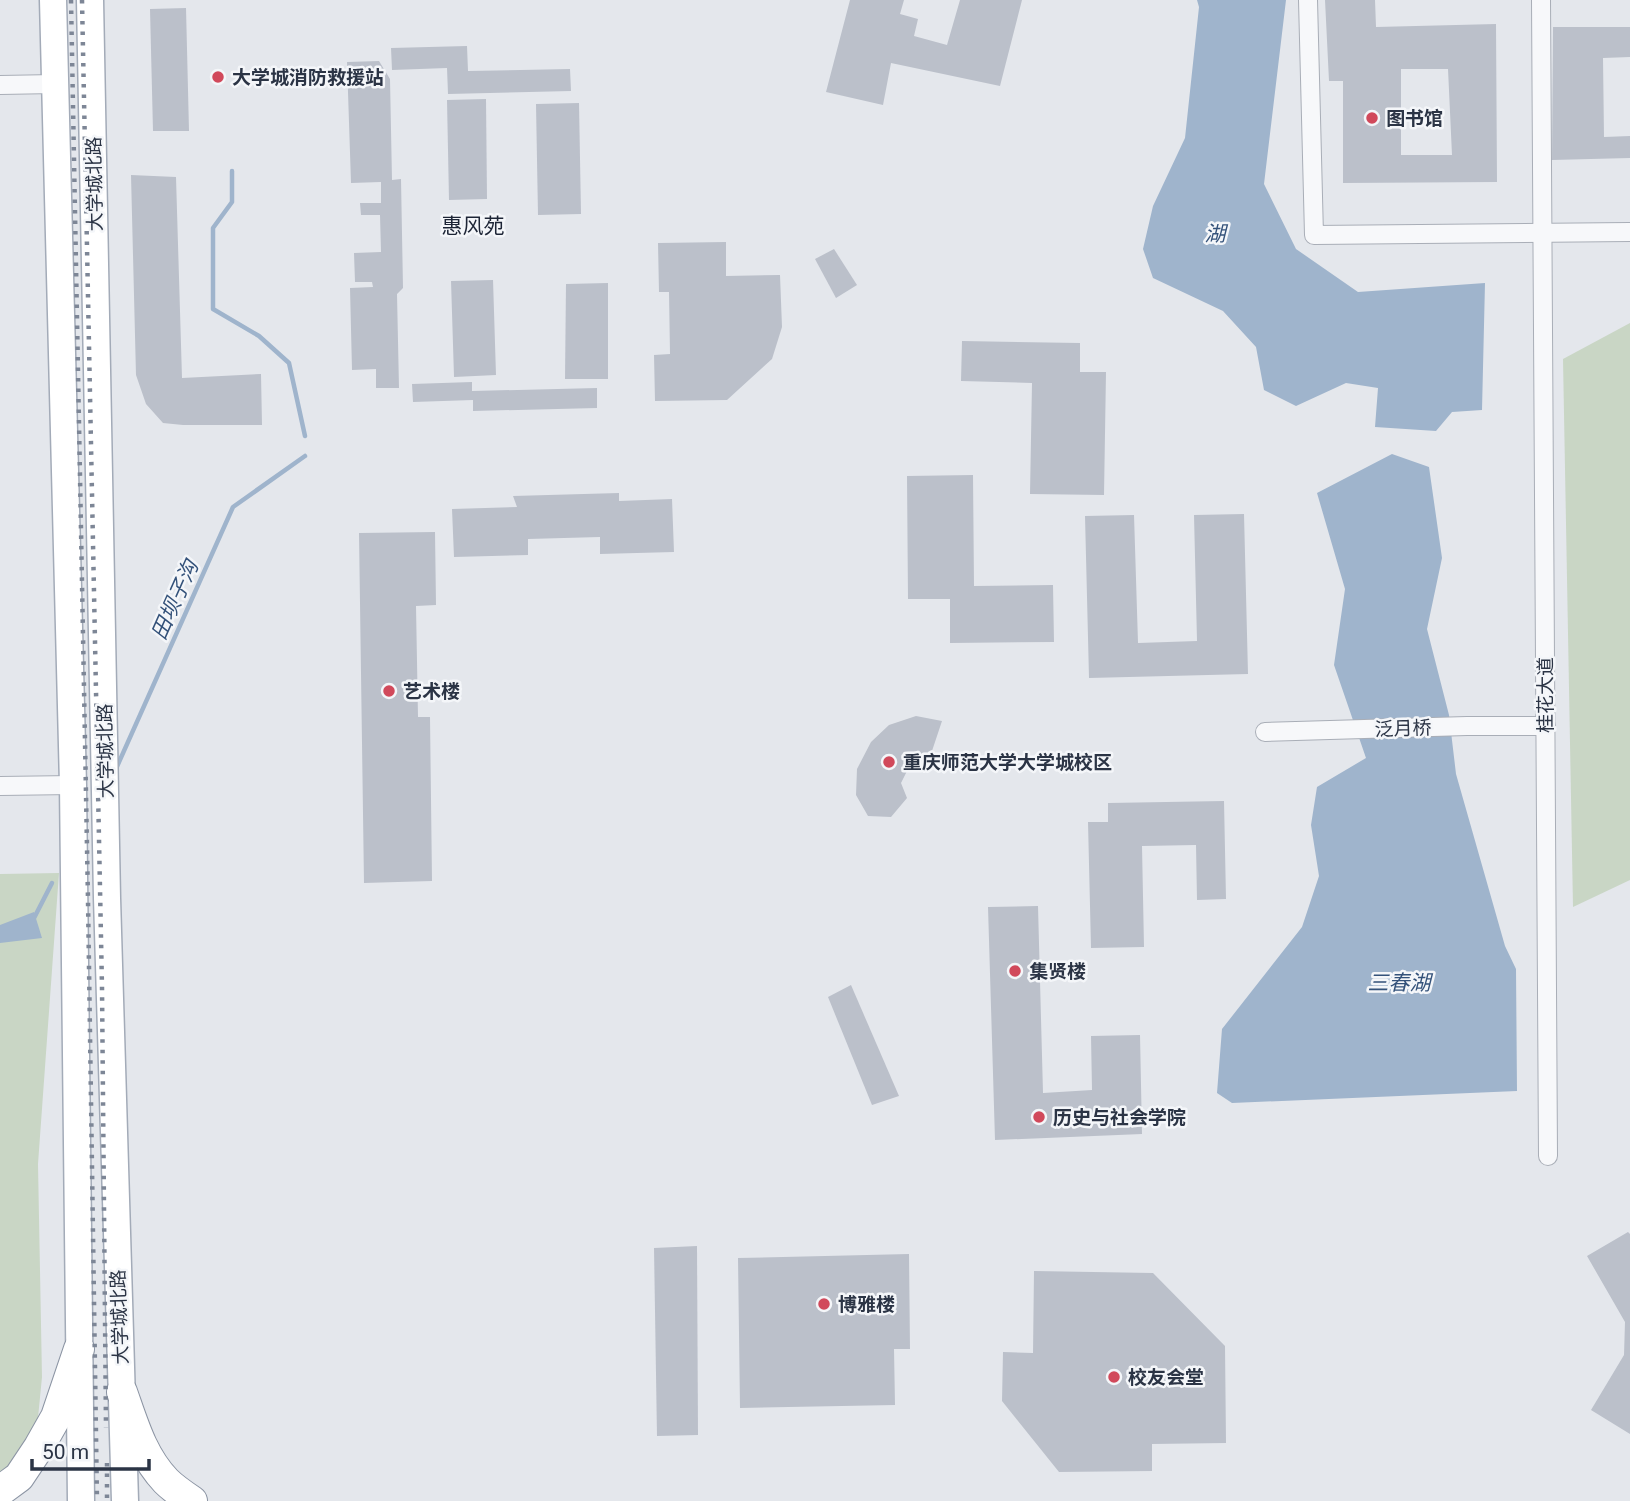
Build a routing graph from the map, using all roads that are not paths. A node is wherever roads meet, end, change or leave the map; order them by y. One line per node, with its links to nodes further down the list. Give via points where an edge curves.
1 (53, 0): 5 (main road, 大学城北路)
2 (90, 0): 13 (main road, 大学城北路)
3 (1308, 0): 8 (street, via 1314,235)
4 (1541, 0): 8 (street, 桂花大道)
5 (55, 84): 6 (street); 12 (main road, 大学城北路)
6 (0, 85)
7 (1630, 232): 8 (street)
8 (1542, 234): 9 (street, 桂花大道)
9 (1546, 726): 10 (street, 泛月桥); 15 (street, 桂花大道)
10 (1265, 733)
11 (0, 786): 12 (street)
12 (73, 793): 14 (main road, 大学城北路)
13 (112, 1071): 14 (main road); 17 (main road, 大学城北路)
14 (76, 1073): 16 (main road, 大学城北路)
15 (1548, 1156)
16 (79, 1349): 18 (highway, via 56,1417 19,1477); 19 (main road, 大学城北路)
17 (121, 1392): 20 (main road, 大学城北路); 21 (highway, via 151,1462)
18 (0, 1491)
19 (81, 1501)
20 (125, 1501)
21 (192, 1501)

